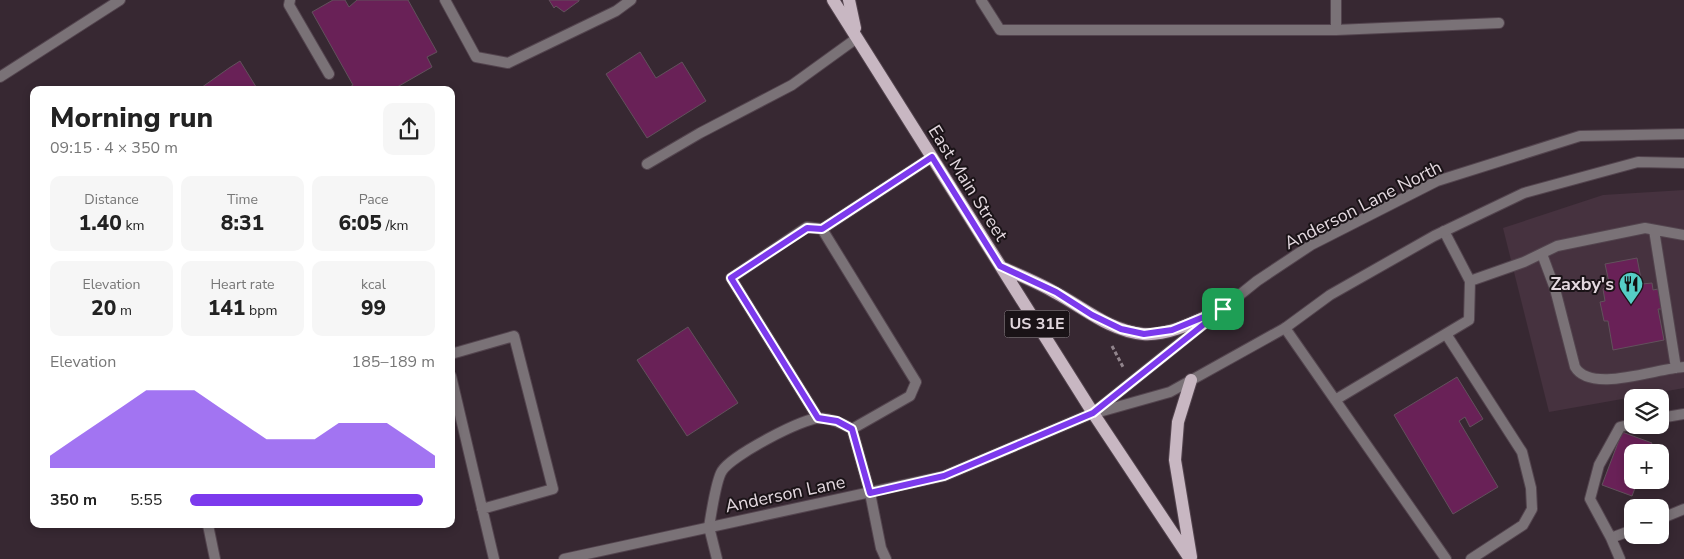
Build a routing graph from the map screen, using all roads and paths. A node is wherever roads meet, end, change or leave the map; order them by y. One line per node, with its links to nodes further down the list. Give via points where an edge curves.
1 (120, 0): 13 (street)
2 (290, 0): 12 (street, via 289,6)
3 (445, 0): 4 (street, via 476,58 508,64 616,11)
4 (631, 0)
5 (833, 0): 11 (main road, East Main Street / US 31E)
6 (849, 0): 11 (main road)
7 (981, 0): 10 (street, via 1000,30)
8 (1336, 0): 10 (street)
9 (1499, 23): 10 (street)
10 (1336, 30)
11 (857, 38): 15 (main road, East Main Street / US 31E); 17 (street, via 792,85)
12 (328, 74)
13 (0, 77)
14 (1684, 134): 25 (street, Anderson Lane North, via 1580,136 1438,181 1311,245)
15 (932, 157): 18 (street); 23 (main road, East Main Street / US 31E)
16 (1684, 163): 20 (street, via 1638,162 1524,193)
17 (647, 164)
18 (822, 229): 38 (street, via 807,228 731,278); 40 (street, via 916,382 910,396)
19 (1654, 230): 21 (street); 22 (street, via 1645,228 1557,246); 30 (street)
20 (1444, 231): 24 (street); 26 (street, via 1330,295)
21 (1684, 235)
22 (1542, 254): 24 (street); 30 (street, via 1579,375 1606,380)
23 (1000, 266): 25 (main road, via 1056,292 1121,329 1144,334 1172,330); 35 (main road, East Main Street / US 31E)
24 (1470, 281): 27 (street, via 1469,320)
25 (1223, 309): 35 (street, Anderson Lane North)
26 (1285, 328): 32 (street); 34 (street)
27 (1446, 334): 34 (street); 56 (street, via 1522,452 1531,488 1532,509 1523,525)
28 (1110, 341): 31 (path)
29 (455, 353): 42 (street, via 514,336 553,489)
30 (1680, 367)
31 (1124, 369)
32 (1191, 380): 35 (street, via 1170,392); 54 (main road, via 1178,422 1175,460)
33 (455, 393): 42 (street)
34 (1336, 400): 55 (street)
35 (1093, 413): 41 (street, Anderson Lane, via 944,476); 54 (main road, East Main Street / US 31E)
36 (1684, 414): 37 (street)
37 (1669, 416)
38 (818, 418): 40 (street, via 837,421); 45 (street, via 798,424 750,448 722,471)
39 (1624, 426): 48 (street, via 1620,427 1599,465 1590,499)
40 (852, 429): 41 (street)
41 (870, 493): 45 (street, Anderson Lane); 53 (street, via 880,548)
42 (482, 508): 50 (street)
43 (1684, 510): 44 (street)
44 (1669, 516)
45 (708, 527): 51 (street, Anderson Lane); 52 (street)
46 (209, 528): 49 (street)
47 (1624, 533): 48 (street)
48 (1611, 538): 57 (street)
49 (215, 559)
50 (494, 559)
51 (564, 559)
52 (717, 559)
53 (886, 559)
54 (1190, 559)
55 (1446, 559)
56 (1471, 559)
57 (1620, 559)

